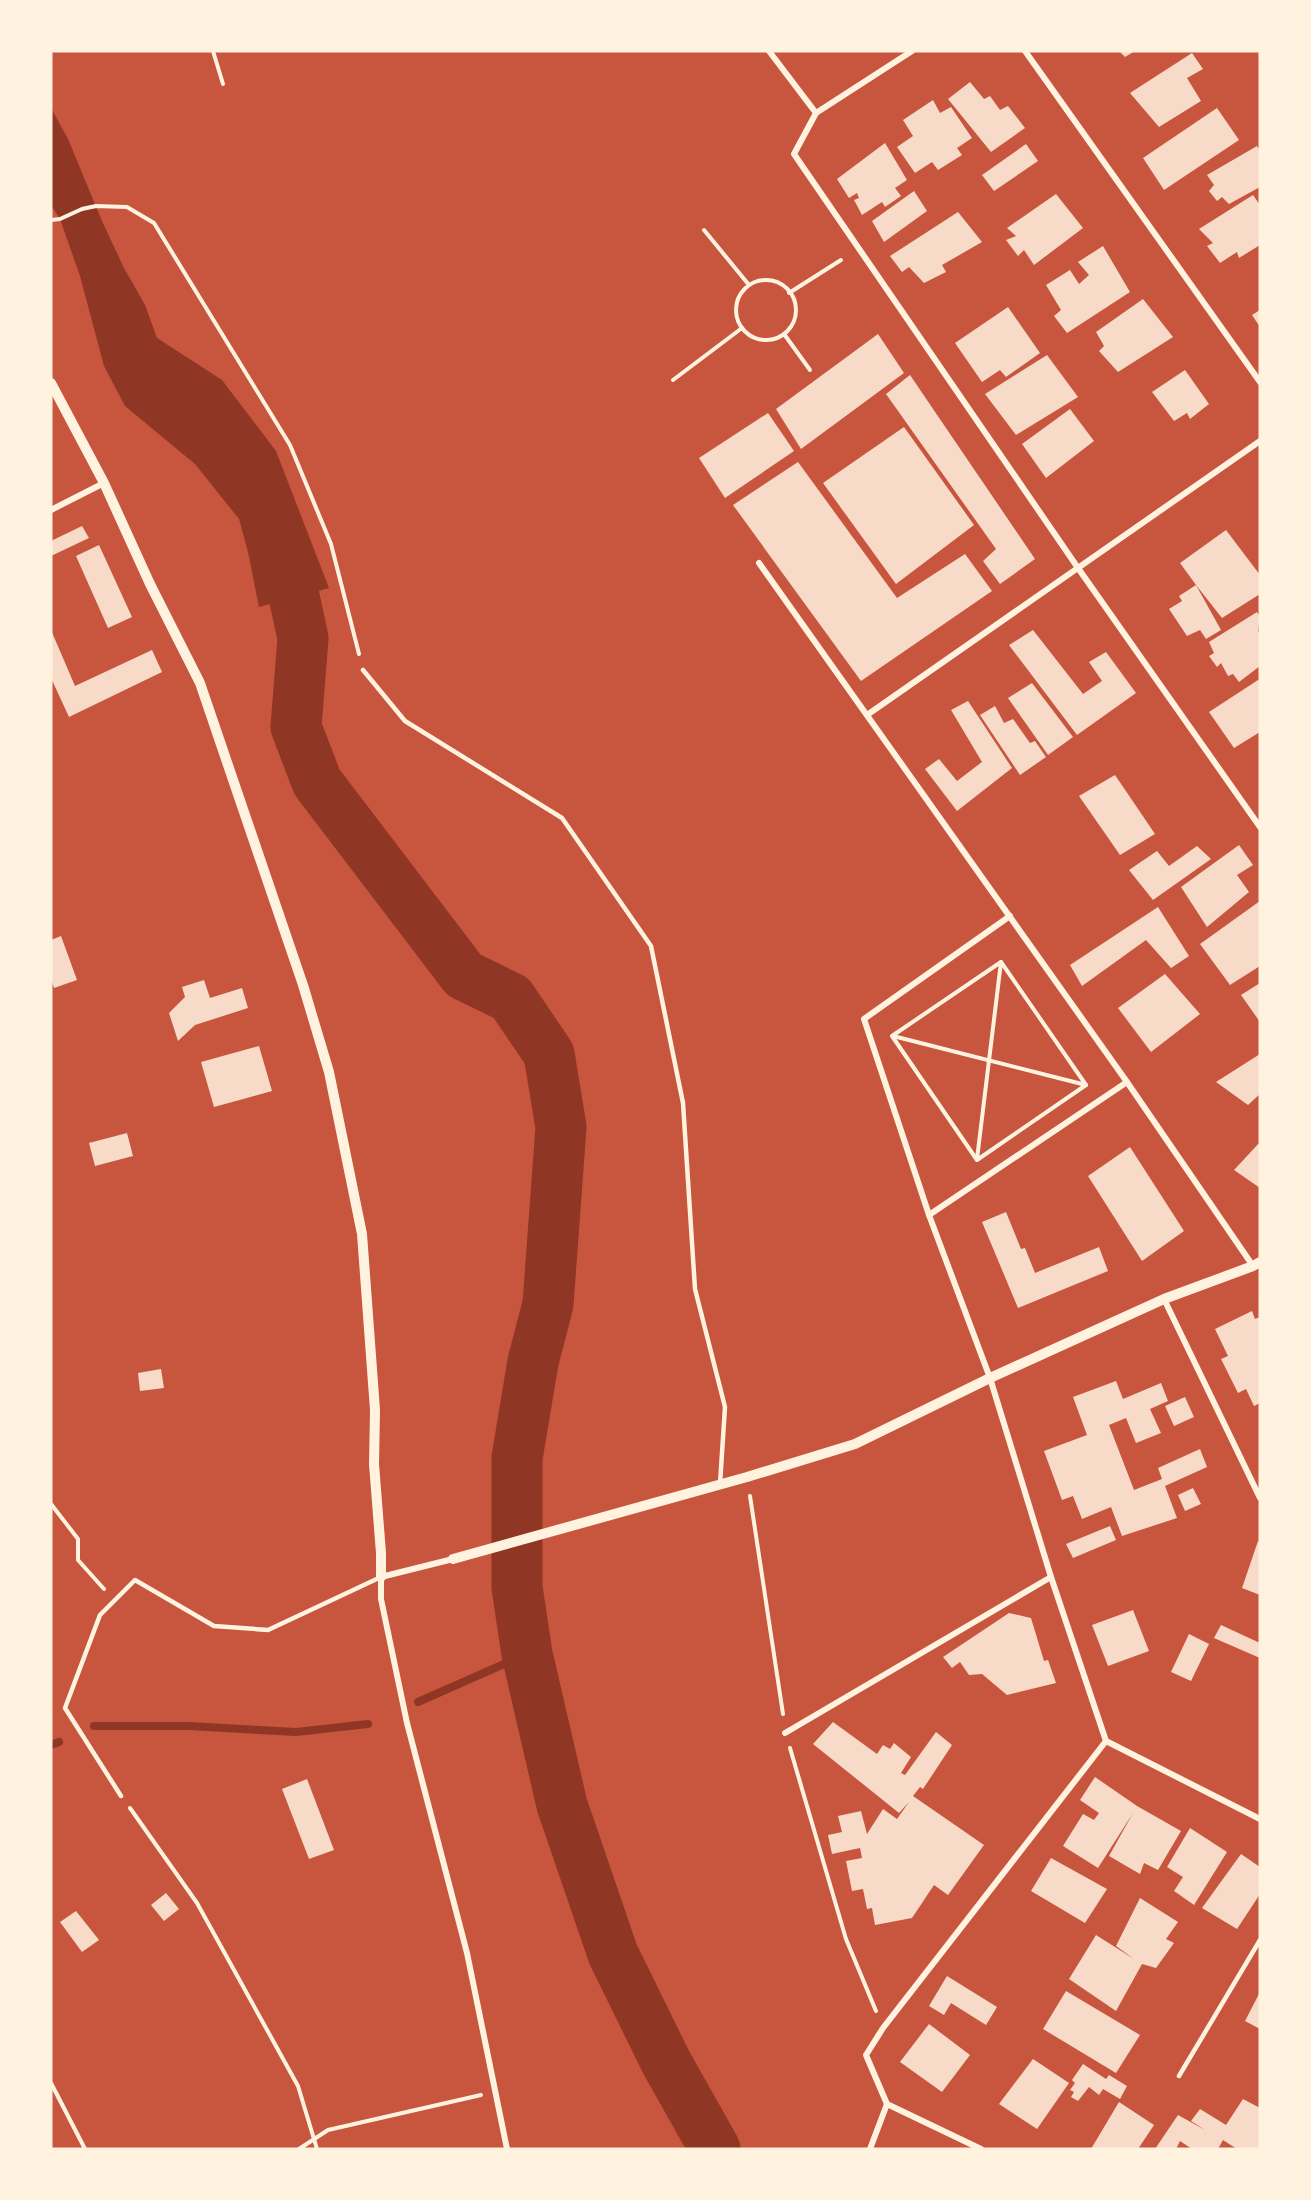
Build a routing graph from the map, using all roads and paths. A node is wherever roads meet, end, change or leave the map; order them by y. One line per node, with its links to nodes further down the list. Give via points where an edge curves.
1 (213, 51): 5 (path)
2 (769, 51): 6 (street)
3 (912, 51): 6 (street)
4 (1026, 51): 16 (street)
5 (223, 84)
6 (816, 113): 22 (street, via 794,154)
7 (51, 220): 23 (path, via 96,206 127,207 154,223 290,445 331,544)
8 (704, 230): 10 (path)
9 (841, 260): 11 (path)
10 (749, 285): 11 (path, via 768,279); 12 (path, via 737,303)
11 (789, 293): 13 (path, via 794,320)
12 (742, 328): 13 (path, via 763,340); 15 (path)
13 (784, 334): 14 (path)
14 (810, 370)
15 (673, 380)
16 (1260, 382)
17 (51, 383): 19 (street)
18 (1260, 441): 22 (street)
19 (104, 483): 20 (street); 42 (street, via 200,683 329,1072 362,1234 375,1410)
20 (51, 510)
21 (759, 563): 24 (street)
22 (1078, 568): 24 (street); 25 (street)
23 (363, 669): 38 (lane, via 405,721 562,818 651,946 683,1103 695,1289 725,1407)
24 (867, 715): 26 (street)
25 (1260, 827)
26 (1010, 916): 30 (street); 33 (street, via 864,1020)
27 (1001, 962): 28 (path); 29 (path); 31 (path)
28 (892, 1036): 29 (path); 32 (path)
29 (989, 1061): 31 (path); 32 (path)
30 (1127, 1082): 33 (street); 34 (street)
31 (1086, 1085): 32 (path)
32 (976, 1160)
33 (929, 1215): 36 (street)
34 (1256, 1264): 35 (street)
35 (1164, 1299): 36 (street); 39 (street)
36 (990, 1378): 37 (street, via 855,1444); 43 (street)
37 (747, 1477): 38 (street); 45 (path)
38 (720, 1484): 41 (street)
39 (1260, 1498)
40 (51, 1504): 44 (path, via 78,1539 78,1560)
41 (453, 1559): 42 (street)
42 (381, 1577): 44 (lane, via 268,1630 214,1626 135,1580); 53 (street, via 381,1599 407,1723 467,1953)
43 (1051, 1577): 45 (street); 46 (street)
44 (115, 1600): 47 (lane, via 100,1615 64,1708)
45 (785, 1733): 50 (path, via 846,1939)
46 (1106, 1741): 48 (street); 50 (street)
47 (121, 1796): 55 (path, via 197,1903 298,2086)
48 (1260, 1819)
49 (1260, 1940): 51 (lane)
50 (883, 2028): 54 (street, via 866,2055)
51 (1179, 2076)
52 (51, 2083): 56 (path)
53 (495, 2092): 55 (path, via 328,2130); 59 (street)
54 (887, 2104): 60 (street); 61 (street)
55 (314, 2138): 57 (path); 58 (path)
56 (85, 2149)
57 (299, 2149)
58 (317, 2149)
59 (507, 2149)
60 (870, 2149)
61 (981, 2149)

